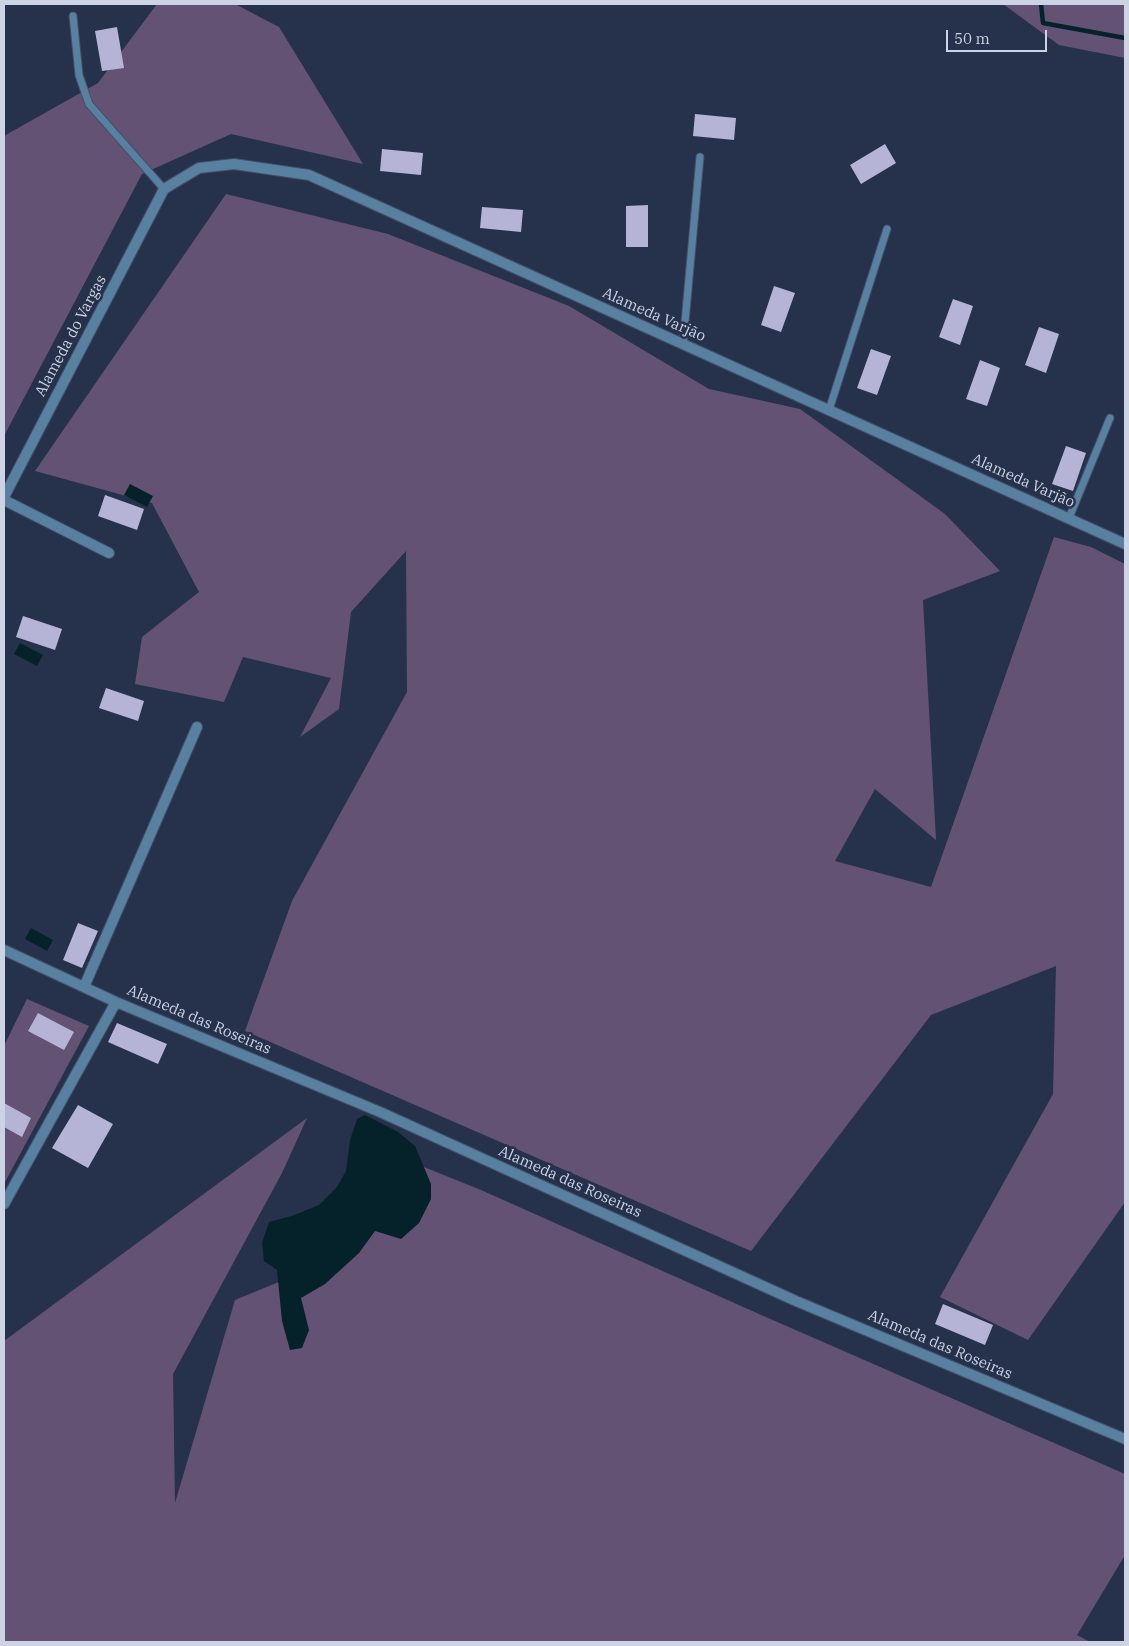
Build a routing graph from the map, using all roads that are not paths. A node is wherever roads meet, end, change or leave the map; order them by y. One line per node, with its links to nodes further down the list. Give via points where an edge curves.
1 (73, 16): 3 (lane, via 79,75 89,104)
2 (700, 157): 5 (lane)
3 (164, 189): 5 (street, Alameda Varjão, via 199,168 234,164 309,176); 8 (street, Alameda do Vargas)
4 (887, 229): 6 (lane)
5 (683, 344): 6 (street, Alameda Varjão)
6 (829, 410): 9 (street, Alameda Varjão)
7 (1110, 418): 9 (lane)
8 (4, 499): 11 (street)
9 (1069, 518): 10 (street, Alameda Varjão)
10 (1125, 544)
11 (110, 553)
12 (197, 727): 14 (street)
13 (4, 950): 14 (street, Alameda das Roseiras)
14 (84, 987): 15 (street, Alameda das Roseiras)
15 (116, 1002): 16 (street); 17 (street, Alameda das Roseiras, via 380,1112 796,1301)
16 (4, 1204)
17 (1125, 1439)

